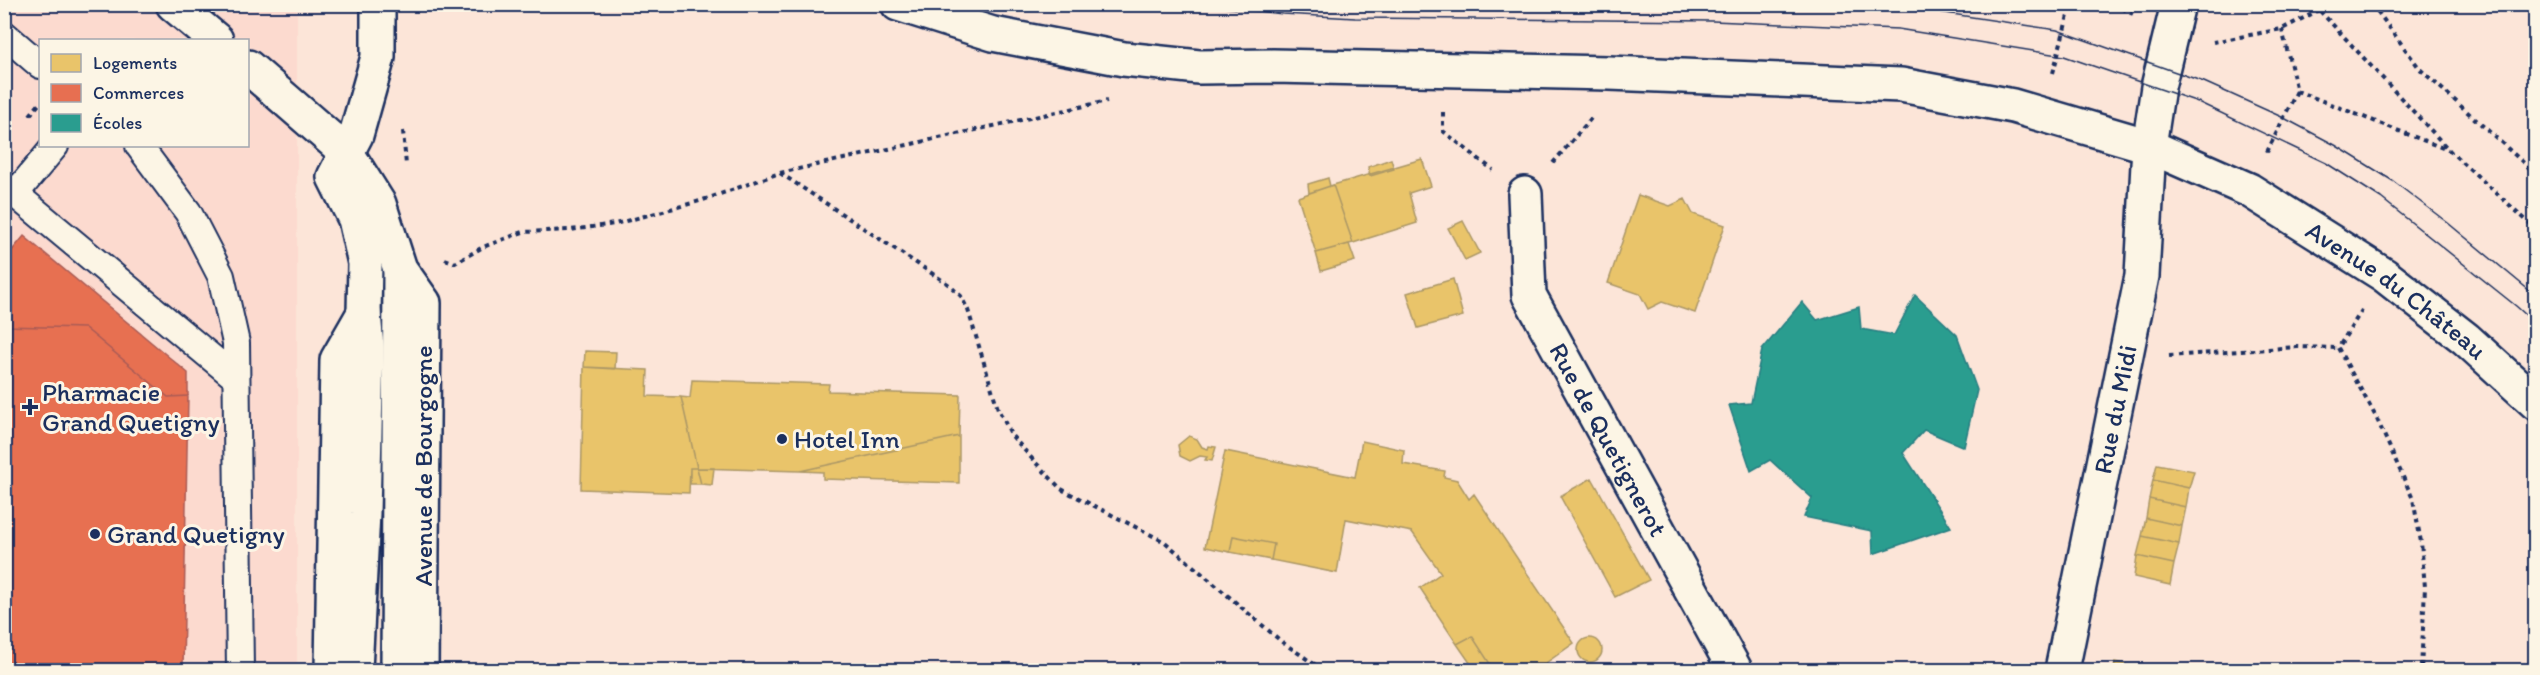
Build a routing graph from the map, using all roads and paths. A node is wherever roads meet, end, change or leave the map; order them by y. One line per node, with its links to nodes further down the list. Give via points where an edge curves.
1 (173, 4): 13 (street)
2 (378, 4): 26 (street, via 378,57 356,135)
3 (898, 4): 11 (street, Avenue du Château)
4 (949, 4): 11 (street)
5 (2071, 4): 20 (path)
6 (2331, 4): 8 (path)
7 (2372, 4): 29 (path, via 2420,69)
8 (2320, 11): 10 (path); 25 (path)
9 (2175, 18): 10 (path, via 2212,42); 22 (street, Rue du Midi)
10 (2282, 29): 18 (path)
11 (993, 33): 16 (street, Avenue du Château, via 1124,59 1199,67)
12 (4, 34): 14 (lane)
13 (215, 39)
14 (39, 64)
15 (249, 68): 26 (street, Avenue de Bourgogne, via 300,112)
16 (1442, 69): 17 (street, Avenue du Château); 32 (path, via 1443,131)
17 (1596, 73): 20 (street, Avenue du Château, via 1901,85); 32 (path, via 1594,115)
18 (2297, 91): 25 (path); 31 (path)
19 (1110, 100): 28 (path)
20 (2043, 114): 22 (street, Avenue du Château)
21 (403, 126): 27 (path)
22 (2149, 146): 31 (street, Avenue du Château); 39 (street, Rue du Midi, via 2142,276)
23 (54, 147): 30 (lane)
24 (140, 147): 40 (lane, via 188,212 222,276 236,343)
25 (2451, 152): 33 (path)
26 (340, 165): 35 (street, Avenue de Bourgogne, via 379,204); 37 (street, Avenue de Bourgogne, via 365,263)
27 (407, 169)
28 (780, 173): 34 (path, via 700,201 615,224 523,232 454,263); 47 (path, via 961,296 998,409 1012,436 1061,489 1165,542 1282,642)
29 (2535, 174)
30 (10, 190): 40 (lane)
31 (2249, 190): 36 (street, Avenue du Château)
32 (1525, 194): 48 (street, Rue de Quetignerot, via 1529,295)
33 (2535, 229)
34 (439, 256)
35 (400, 269): 45 (street, Avenue de Bourgogne); 46 (street, Avenue de Bourgogne, via 424,303)
36 (2384, 275): 38 (path); 41 (street, Avenue du Château, via 2466,339)
37 (364, 313): 43 (street, Avenue de Bourgogne, via 337,360); 44 (street, Avenue de Bourgogne, via 367,347 363,513)
38 (2338, 348): 39 (path, via 2297,347); 50 (path, via 2376,417 2413,499 2425,587)
39 (2125, 360): 49 (street, Rue du Midi)
40 (236, 378): 42 (lane)
41 (2535, 403)
42 (240, 670)
43 (332, 670)
44 (355, 670)
45 (398, 670)
46 (421, 670)
47 (1323, 670)
48 (1735, 670)
49 (2062, 670)
50 (2421, 670)

